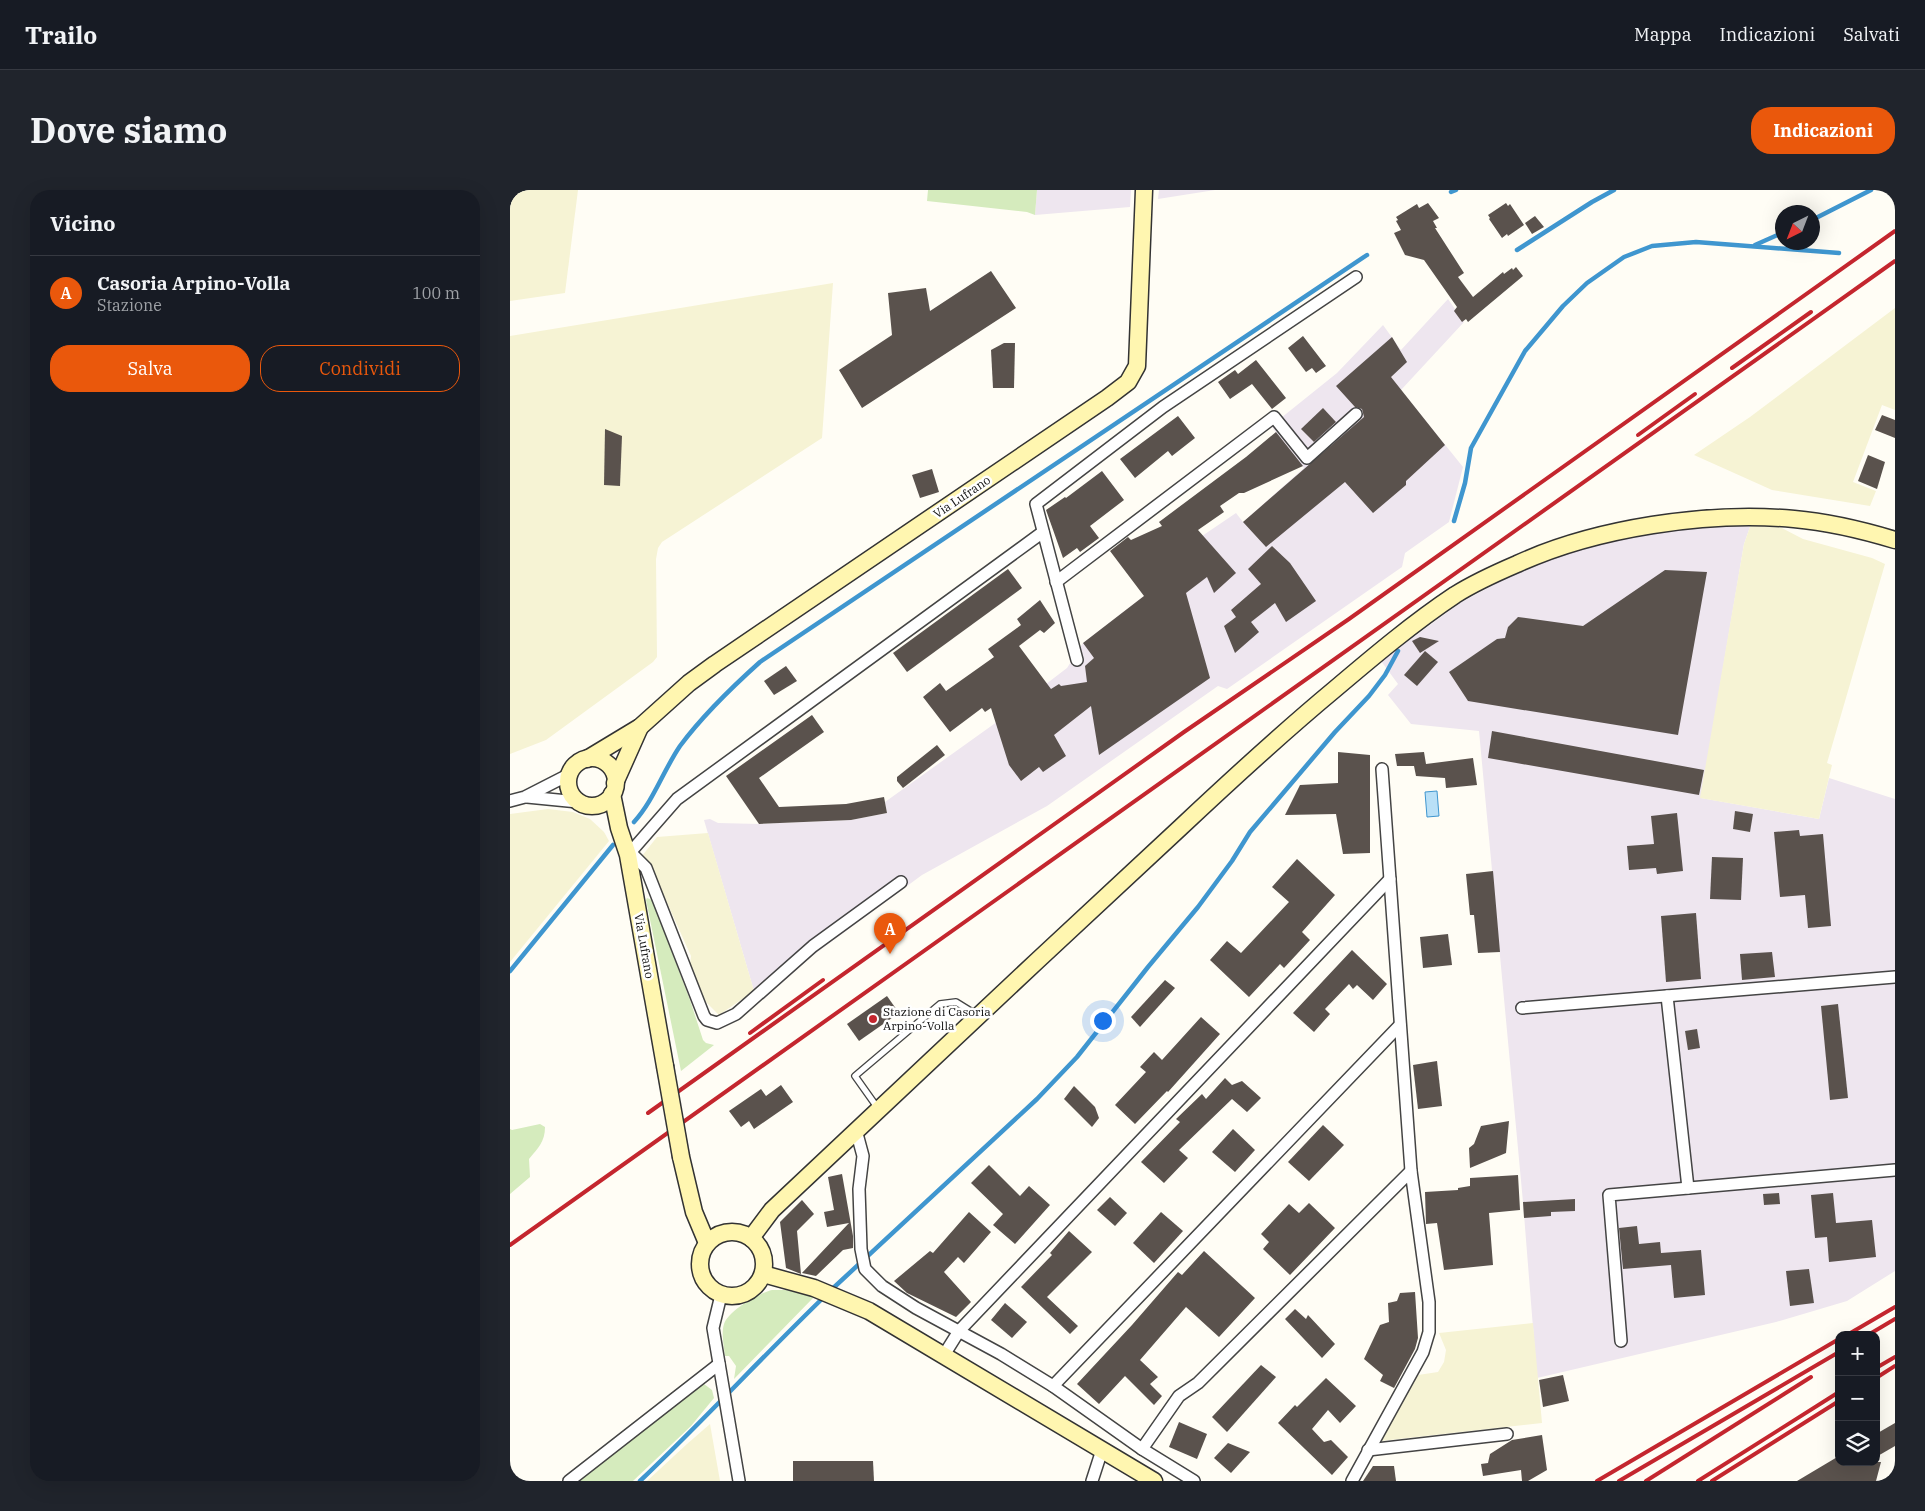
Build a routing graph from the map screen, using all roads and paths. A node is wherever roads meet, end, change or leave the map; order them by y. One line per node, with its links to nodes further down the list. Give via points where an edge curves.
1 (1144, 190): 8 (street, Via Lufrano, via 1139,348 1137,366 1128,382 715,664 663,704)
2 (1356, 277): 4 (street, via 1163,407 1036,504)
3 (1356, 414): 6 (street, via 1307,458 1274,417)
4 (1043, 532): 6 (street); 17 (street, via 677,799)
5 (1895, 540): 23 (street, via 1837,525 1796,519 1753,517 1677,522 1576,541 1519,562 1457,594 1373,656 1272,742)
6 (1056, 582): 7 (street)
7 (1077, 660)
8 (640, 727): 9 (street, Via Lufrano); 12 (street, Via Lufrano)
9 (587, 759): 11 (street, Via Lufrano); 12 (street, Via Lufrano, via 607,764 612,770)
10 (1382, 768): 18 (street)
11 (570, 774): 13 (street, Via Lufrano); 15 (street, via 569,789)
12 (614, 789): 15 (street, via 607,800); 16 (street, Via Lufrano)
13 (526, 797): 14 (street, Via Lufrano); 15 (street, Via Lufrano)
14 (510, 801)
15 (585, 804): 16 (street)
16 (619, 828): 17 (street, Via Lufrano)
17 (628, 855): 19 (street, via 634,856 646,868 704,1016 717,1023 736,1014 813,946); 31 (street, Via Lufrano, bridge, via 681,1157 694,1212)
18 (1390, 879): 24 (street); 34 (street)
19 (901, 882)
20 (1895, 977): 21 (street)
21 (1666, 996): 22 (street); 29 (street)
22 (1522, 1008)
23 (978, 1015): 25 (street); 25 (lane, via 956,1002 940,1004 855,1076)
24 (1400, 1025): 28 (street); 38 (street)
25 (879, 1108): 26 (street)
26 (856, 1130): 30 (street, via 772,1210); 34 (street, via 862,1156 859,1189 861,1255 866,1269 882,1286)
27 (1895, 1170): 29 (street)
28 (1411, 1171): 40 (street, via 1198,1383 1179,1396); 42 (street, via 1430,1302 1429,1332 1423,1352)
29 (1688, 1188): 35 (street, via 1609,1195)
30 (751, 1238): 31 (street, via 732,1232 723,1233); 32 (street, via 763,1254)
31 (707, 1243): 33 (street, via 700,1257 700,1272 712,1290)
32 (763, 1274): 33 (street, via 751,1291 731,1297); 36 (street, via 842,1298)
33 (721, 1295): 37 (street, via 712,1328)
34 (958, 1331): 36 (street); 38 (street)
35 (1621, 1341)
36 (944, 1355): 41 (street)
37 (719, 1364): 43 (street); 44 (street)
38 (1053, 1386): 40 (street)
39 (1507, 1434): 42 (street)
40 (1142, 1449): 47 (street)
41 (1102, 1450): 45 (street); 46 (street)
42 (1368, 1450): 48 (street)
43 (569, 1481)
44 (738, 1481)
45 (1092, 1481)
46 (1154, 1481)
47 (1194, 1481)
48 (1352, 1481)

